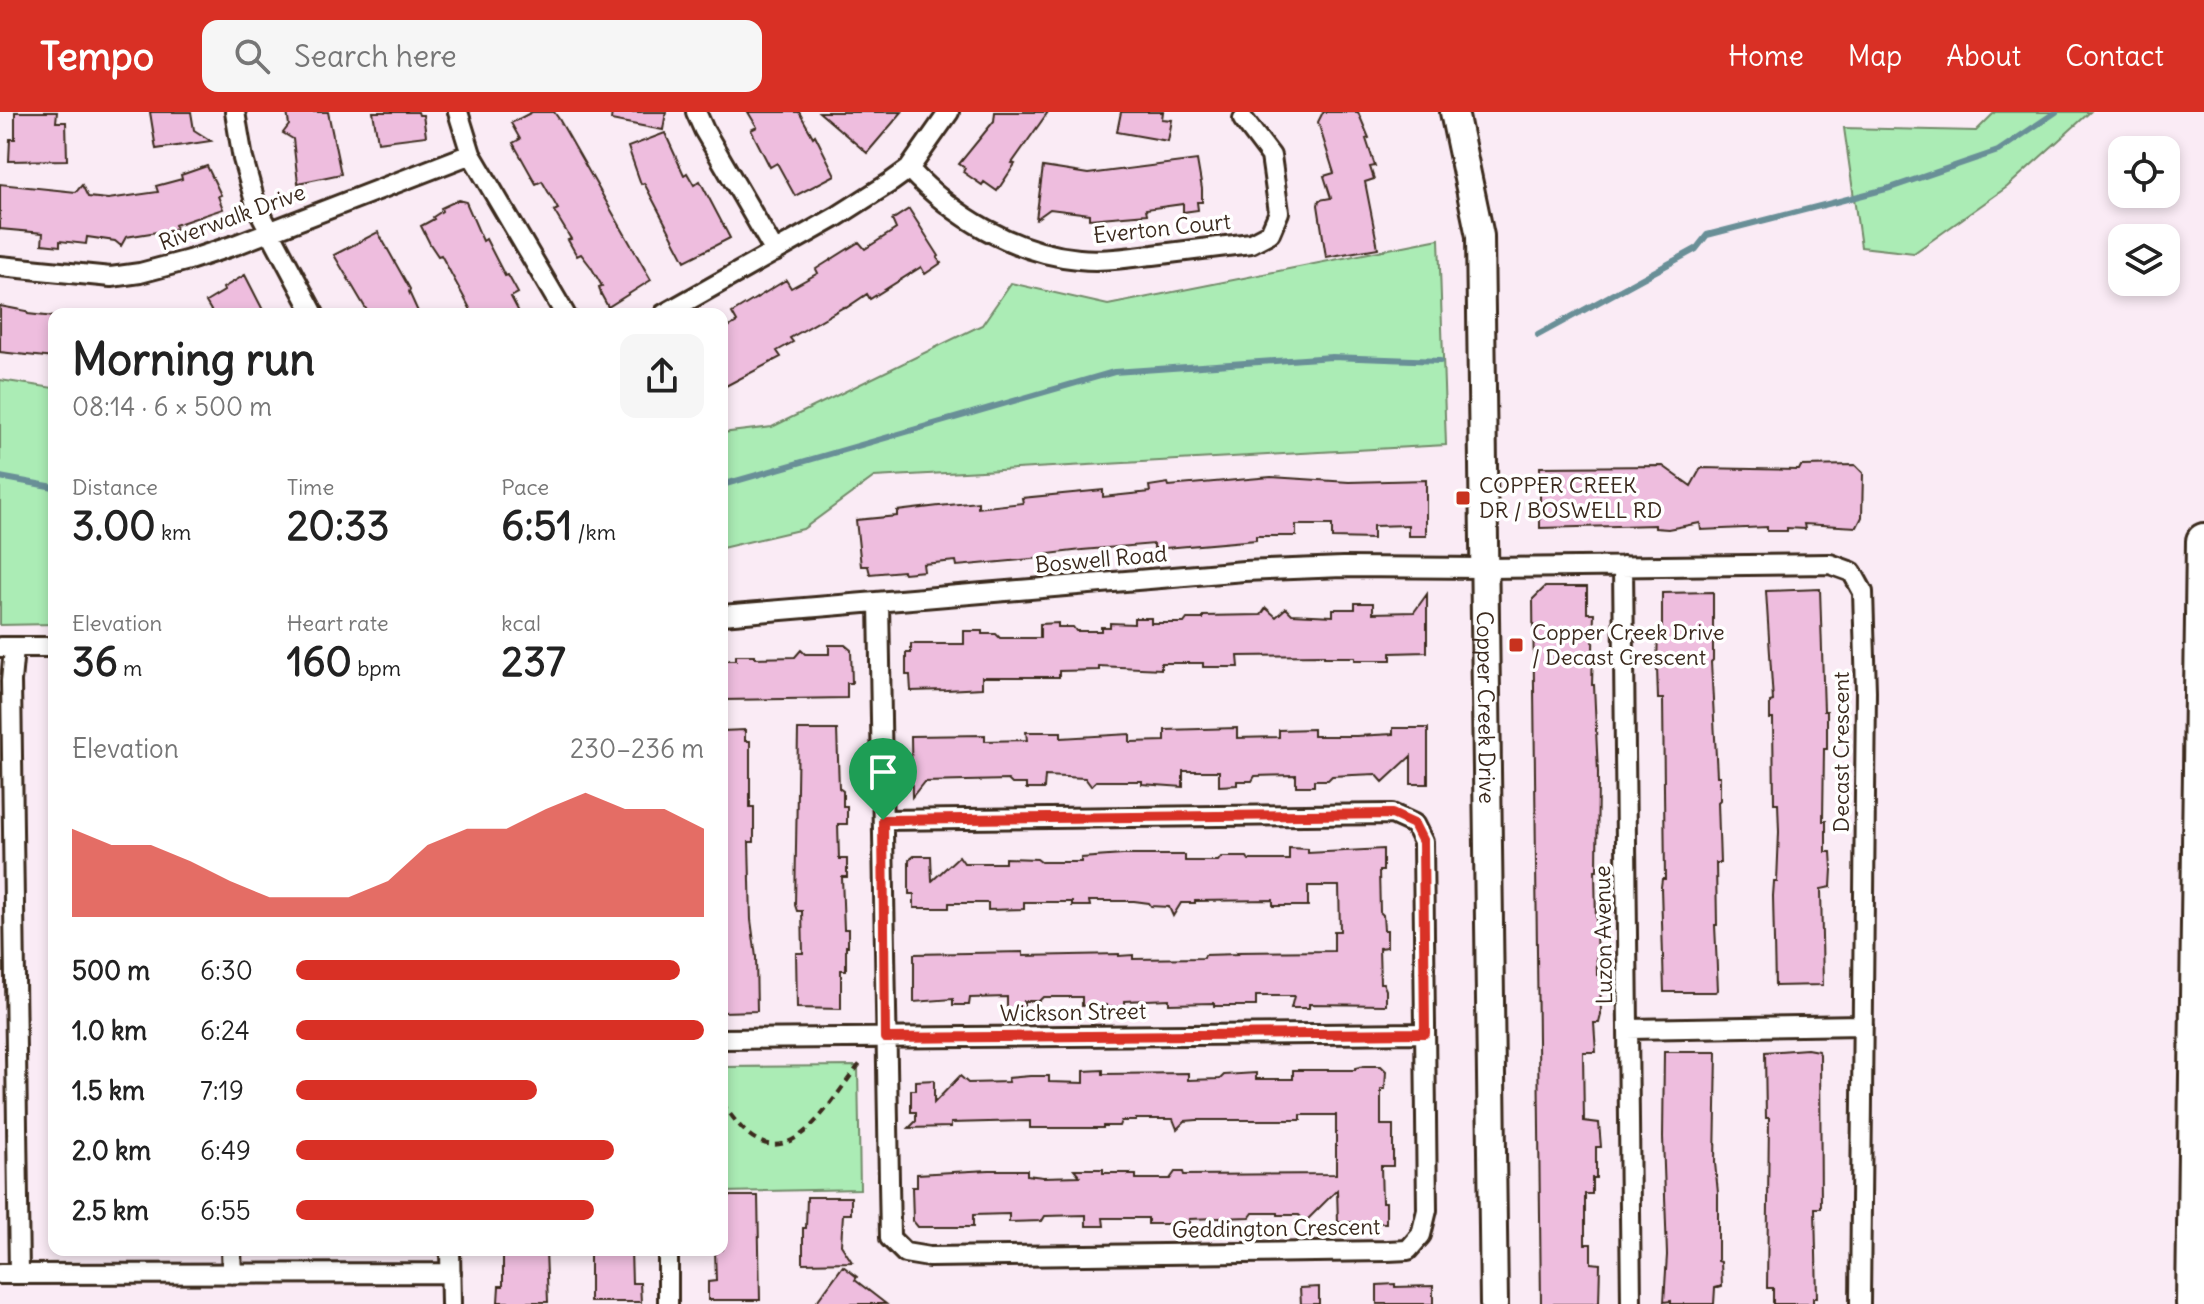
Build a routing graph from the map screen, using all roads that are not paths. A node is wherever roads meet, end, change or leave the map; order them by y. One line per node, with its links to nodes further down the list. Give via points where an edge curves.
1 (235, 112): 9 (street, via 256,205)
2 (458, 112): 7 (street)
3 (696, 112): 10 (street)
4 (949, 112): 8 (street)
5 (1454, 112): 17 (street, Copper Creek Drive, via 1480,236)
6 (1243, 119): 8 (street, Everton Court, via 1271,156 1279,212 1270,233 1251,243 1117,259 1056,256 996,235 926,187)
7 (471, 154): 9 (street, Riverwalk Drive); 13 (street)
8 (909, 169): 10 (street)
9 (269, 231): 11 (street, Riverwalk Drive, via 125,276); 12 (street)
10 (775, 252): 14 (street)
11 (0, 266)
12 (311, 308)
13 (561, 308)
14 (675, 308)
15 (2204, 541): 39 (highway)
16 (1623, 566): 17 (street, Decast Crescent); 23 (street, Decast Crescent, via 1830,564 1852,572 1863,592); 24 (street, Luzon Avenue)
17 (1486, 568): 18 (street, Boswell Road, via 1244,571); 36 (street, Copper Creek Drive)
18 (879, 603): 19 (street, Boswell Road); 22 (street, Geddington Crescent)
19 (728, 615)
20 (48, 647): 21 (street)
21 (7, 648): 32 (street)
22 (883, 820): 25 (street, Geddington Crescent, via 1392,814 1414,824 1423,842); 26 (street, Geddington Crescent)
23 (1863, 1025): 24 (street); 38 (street, Decast Crescent)
24 (1628, 1029): 37 (street, Luzon Avenue)
25 (1425, 1033): 26 (street, Wickson Street); 26 (street, Geddington Crescent, via 1427,1210 1421,1235 1408,1250 929,1257 905,1253 890,1238)
26 (885, 1038): 27 (street, Wickson Street)
27 (728, 1039)
28 (231, 1256): 33 (street)
29 (450, 1256): 31 (street)
30 (668, 1256): 35 (street)
31 (451, 1273): 33 (street); 34 (street)
32 (9, 1274): 33 (street)
33 (232, 1274)
34 (451, 1304)
35 (668, 1304)
36 (1494, 1304)
37 (1631, 1304)
38 (1860, 1304)
39 (2194, 1304)

